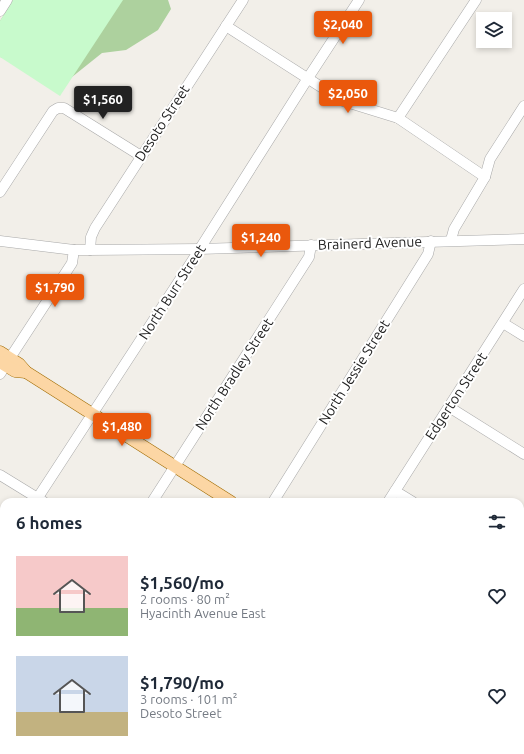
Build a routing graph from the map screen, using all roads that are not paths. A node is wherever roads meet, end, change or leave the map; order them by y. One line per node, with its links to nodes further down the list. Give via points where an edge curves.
1 (7, 0): 5 (street)
2 (243, 0): 6 (street, Desoto Street)
3 (360, 0): 7 (street, North Burr Street)
4 (476, 0): 9 (street)
5 (0, 11)
6 (226, 26): 7 (street); 10 (street, Desoto Street)
7 (308, 78): 9 (street, via 343,101); 18 (street, North Burr Street)
8 (524, 106): 11 (street, via 490,159)
9 (398, 118): 11 (street)
10 (141, 156): 12 (street, via 64,108 58,108 53,111); 20 (street, Desoto Street, via 95,228)
11 (485, 176): 14 (street, via 454,229)
12 (0, 192)
13 (524, 239): 14 (street, Brainerd Avenue)
14 (451, 240): 16 (street, Brainerd Avenue)
15 (0, 241): 19 (street, Brainerd Avenue)
16 (431, 241): 17 (street, Brainerd Avenue); 35 (street, North Jessie Street, via 428,254)
17 (311, 245): 18 (street, Brainerd Avenue); 28 (street, North Bradley Street, via 309,257)
18 (200, 249): 20 (street, Brainerd Avenue); 26 (street, North Burr Street)
19 (74, 250): 20 (street, Brainerd Avenue); 24 (street, via 72,262)
20 (90, 250)
21 (524, 289): 22 (street, Edgerton Street)
22 (503, 323): 23 (street); 25 (street, Edgerton Street)
23 (524, 336)
24 (3, 362): 26 (main road, via 15,371 26,372)
25 (449, 407): 27 (street); 30 (street, Edgerton Street)
26 (92, 414): 28 (main road); 32 (street, North Burr Street)
27 (524, 454)
28 (175, 466): 33 (street, North Bradley Street); 34 (main road)
29 (0, 475): 31 (street)
30 (395, 491): 36 (street, Edgerton Street); 37 (street)
31 (34, 498)
32 (41, 498)
33 (155, 498)
34 (225, 498)
35 (275, 498)
36 (391, 498)
37 (406, 498)

